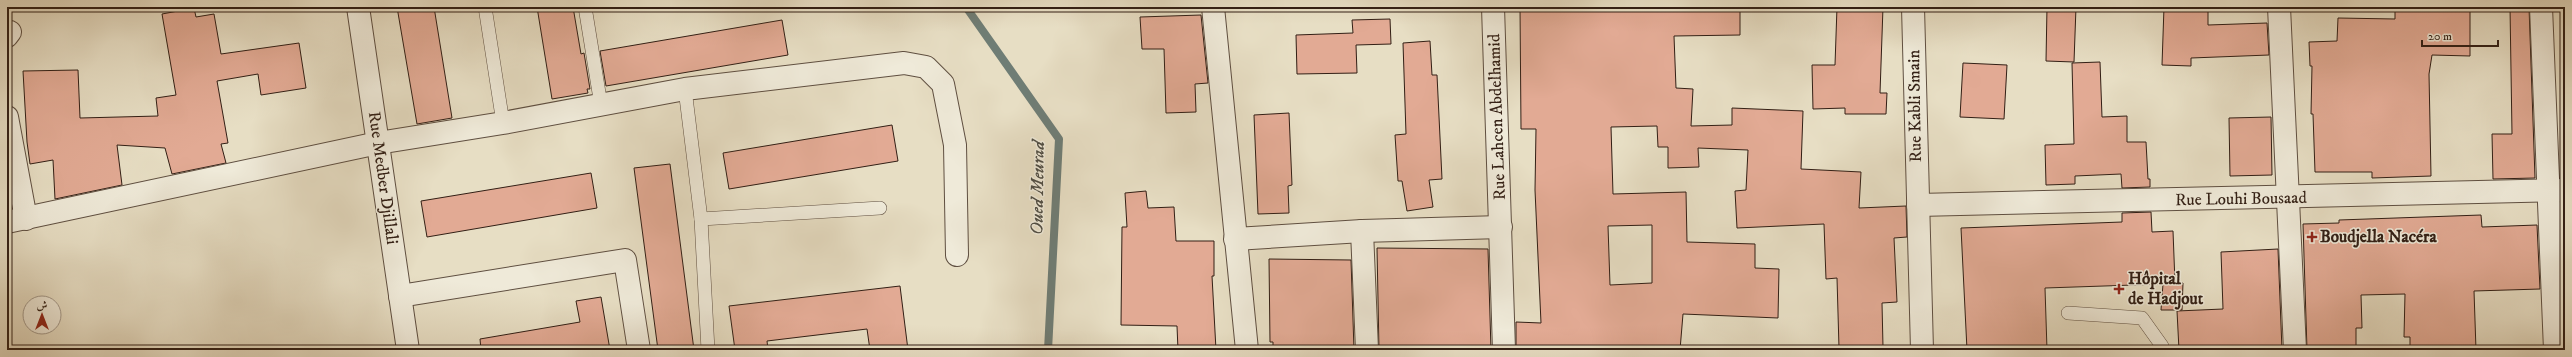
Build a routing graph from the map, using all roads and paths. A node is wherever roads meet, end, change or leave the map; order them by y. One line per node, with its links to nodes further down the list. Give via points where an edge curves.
1 (358, 7): 13 (street, Rue Medber Djillali)
2 (485, 7): 12 (lane)
3 (585, 7): 10 (lane)
4 (1213, 7): 22 (street)
5 (1493, 7): 20 (street, Rue Lahcen Abdelhamid)
6 (1913, 7): 16 (street, Rue Kabli Smain)
7 (2280, 7): 15 (street)
8 (2541, 7): 14 (street)
9 (685, 89): 10 (street); 18 (lane); 23 (street, via 904,63 926,67 943,84 955,145)
10 (601, 105): 12 (street)
11 (7, 117): 19 (street)
12 (503, 123): 13 (street)
13 (378, 143): 19 (street); 24 (street, Rue Medber Djillali)
14 (2557, 190): 15 (street, Rue Louhi Bousaad); 35 (street)
15 (2288, 198): 16 (street, Rue Louhi Bousaad); 34 (street)
16 (1918, 205): 32 (street, Rue Kabli Smain)
17 (880, 208): 18 (lane)
18 (701, 219): 28 (lane)
19 (16, 221)
20 (1501, 227): 21 (street); 31 (street, Rue Lahcen Abdelhamid)
21 (1362, 231): 22 (street); 30 (street)
22 (1235, 239): 29 (street)
23 (957, 254)
24 (400, 296): 26 (street, Rue Medber Djillali); 27 (street, via 625,260)
25 (2068, 313): 33 (lane, via 2142,318 2162,346)
26 (408, 350)
27 (639, 350)
28 (708, 350)
29 (1247, 350)
30 (1366, 350)
31 (1504, 350)
32 (1922, 350)
33 (2162, 350)
34 (2295, 350)
35 (2555, 350)

